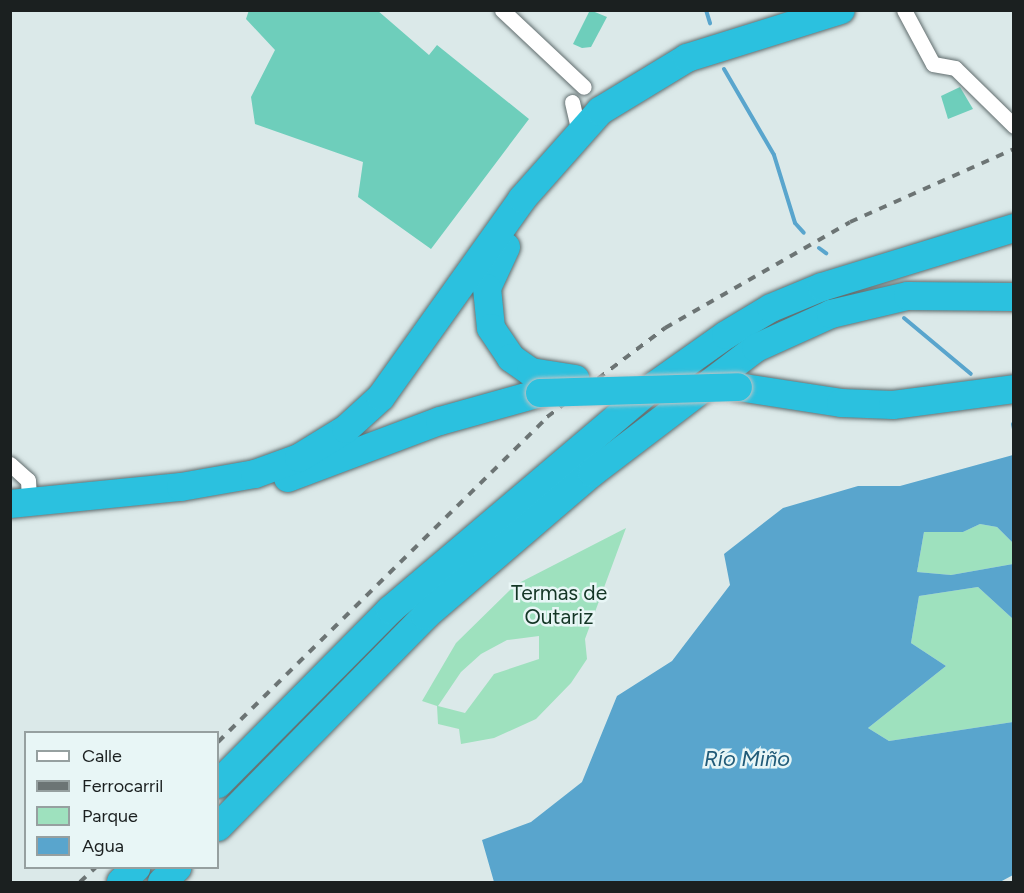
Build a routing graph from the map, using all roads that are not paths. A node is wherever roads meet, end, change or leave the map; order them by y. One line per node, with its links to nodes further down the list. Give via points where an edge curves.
1 (502, 10): 5 (street)
2 (841, 10): 4 (highway)
3 (904, 10): 7 (street, via 933,64 955,68)
4 (804, 16): 8 (highway, via 687,58 619,97)
5 (584, 87)
6 (572, 102): 8 (street)
7 (1014, 126)
8 (580, 140): 11 (highway, bridge, via 508,244 487,299 491,328 511,358 541,376); 14 (highway, via 522,199 408,365 345,429 299,458 255,474 181,487)
9 (1014, 228): 15 (highway, via 822,287 771,308 726,335 654,387 390,610)
10 (1014, 297): 16 (highway, via 908,296 831,314 756,348 592,473 425,616)
11 (738, 387): 12 (highway, via 841,403 893,405); 14 (highway, bridge, via 540,393 440,421 305,473 230,494)
12 (1014, 389)
13 (10, 464): 14 (street, via 28,480)
14 (17, 506)
15 (219, 783)
16 (219, 826)
17 (134, 869): 19 (highway)
18 (175, 869): 20 (highway)
19 (121, 882)
20 (162, 882)

